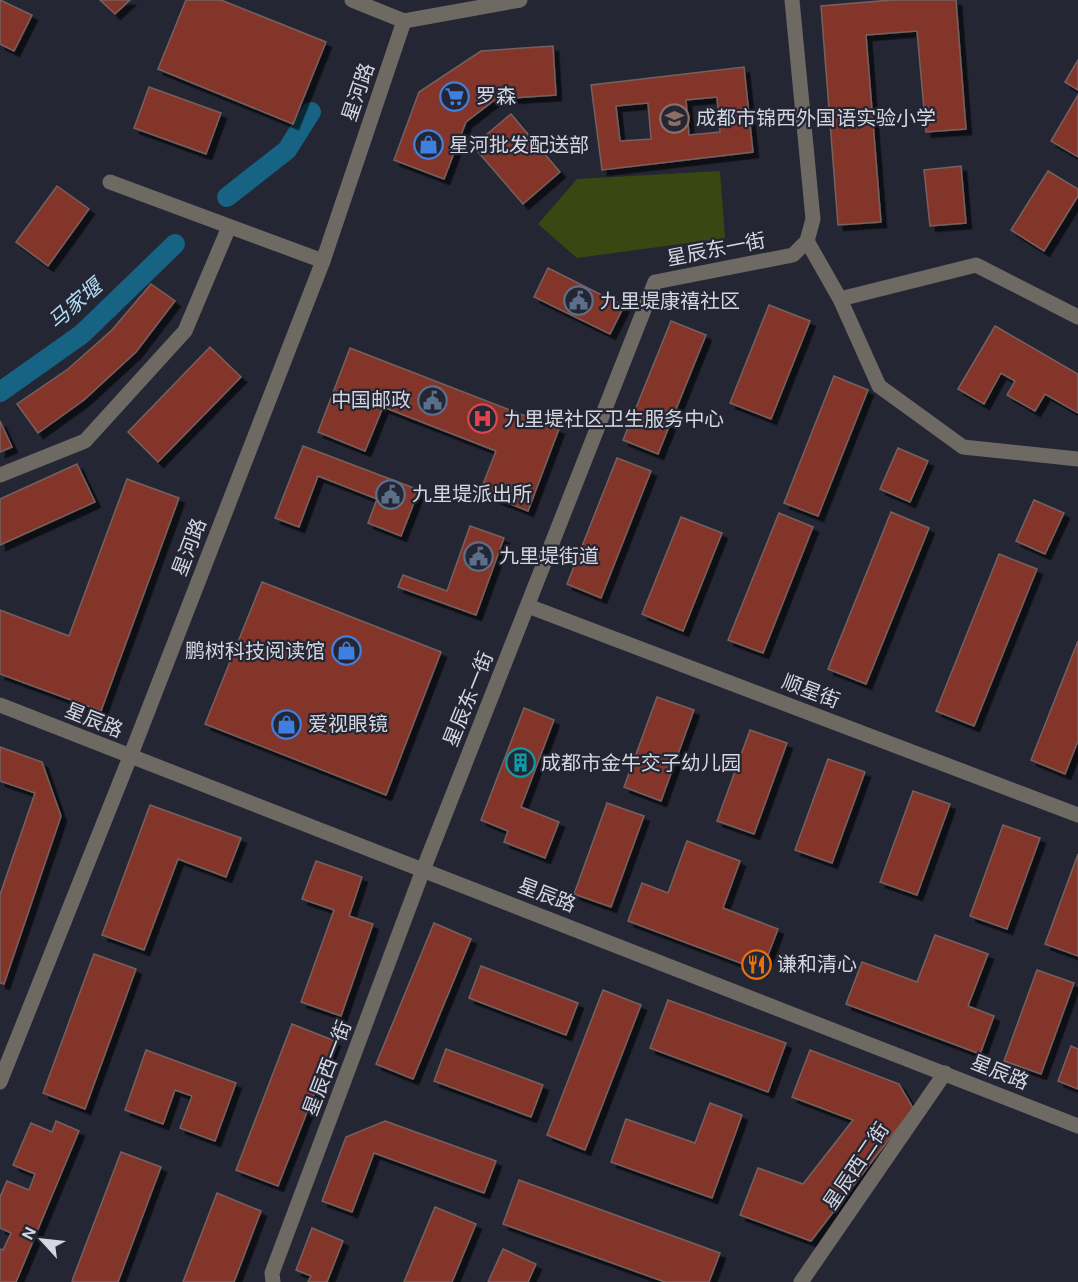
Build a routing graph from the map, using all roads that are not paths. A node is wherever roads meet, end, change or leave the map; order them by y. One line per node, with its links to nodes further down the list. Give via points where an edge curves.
1 (352, 0): 4 (street)
2 (520, 0): 4 (street)
3 (792, 0): 7 (street, via 813,219)
4 (404, 21): 8 (street, 星河路)
5 (110, 182): 6 (street)
6 (229, 227): 8 (street); 12 (street, via 184,331 85,441)
7 (807, 241): 9 (street); 13 (street, 星辰东一街, via 794,255 656,282)
8 (323, 261): 15 (street, 星河路)
9 (840, 299): 10 (street, via 976,265); 11 (street, via 879,386 963,447)
10 (1078, 317)
11 (1078, 459)
12 (0, 475)
13 (528, 606): 16 (street, 顺星街); 17 (street, 星辰东一街)
14 (0, 705): 15 (street, 星辰路)
15 (130, 757): 17 (street, 星辰路); 19 (street, 星河路)
16 (1078, 815)
17 (423, 870): 18 (street, 星辰路); 21 (street, 星辰西一街, via 272,1273)
18 (945, 1073): 20 (street, 星辰路); 22 (street, 星辰西二街)
19 (0, 1082)
20 (1078, 1126)
21 (273, 1282)
22 (801, 1282)

